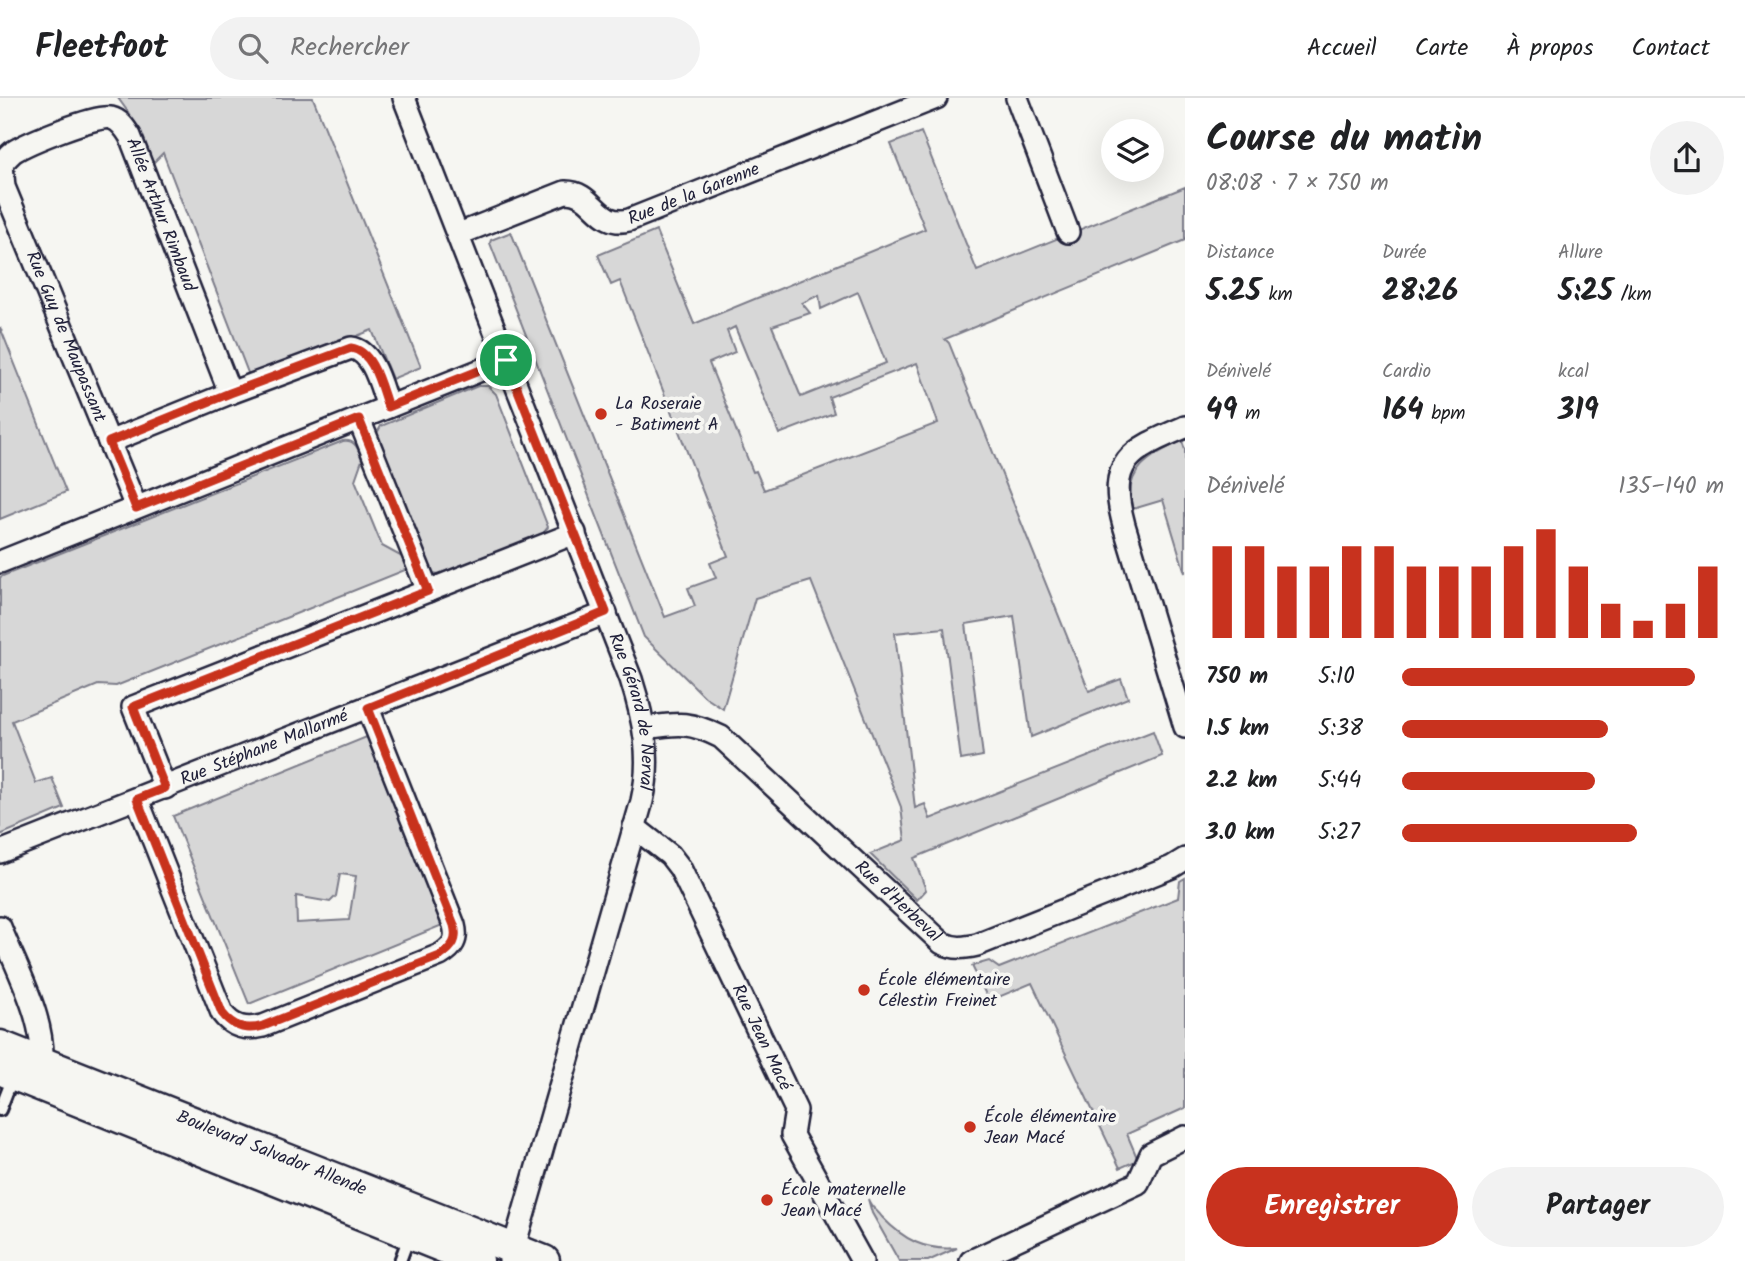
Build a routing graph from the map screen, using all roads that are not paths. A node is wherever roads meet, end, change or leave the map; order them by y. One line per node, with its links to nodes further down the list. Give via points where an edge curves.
1 (404, 98): 6 (street, Rue Gérard de Nerval)
2 (1017, 98): 5 (street)
3 (933, 99): 6 (street, Rue de la Garenne, via 629,220 614,222 581,195 565,192)
4 (1, 164): 8 (street, Allée Arthur Rimbaud, via 27,145 99,117 116,119 124,126); 12 (street, Rue Guy de Maupassant, via 4,187)
5 (1068, 232)
6 (458, 234): 7 (street, Rue Gérard de Nerval)
7 (506, 360): 9 (street); 14 (street, Rue Gérard de Nerval)
8 (230, 393): 9 (street, via 351,348 369,360); 12 (street)
9 (388, 407): 10 (street)
10 (359, 419): 13 (street); 16 (street)
11 (1185, 427): 19 (street, via 1131,454 1118,488 1124,525)
12 (109, 442): 13 (street, Rue Guy de Maupassant)
13 (136, 508): 15 (street)
14 (575, 533): 16 (street); 17 (street, Rue Gérard de Nerval)
15 (0, 562)
16 (428, 591): 21 (street, via 133,707)
17 (606, 612): 18 (street, Rue Stéphane Mallarmé); 20 (street, Rue Gérard de Nerval)
18 (368, 708): 21 (street, Rue Stéphane Mallarmé); 22 (street, via 457,935 440,956 275,1021 243,1028 222,1013)
19 (1185, 727)
20 (645, 729): 23 (street, Rue Gérard de Nerval, via 647,774); 25 (street, Rue d'Herbeval, via 690,724 721,737 950,947 977,945)
21 (165, 788): 22 (street, Rue Stéphane Mallarmé)
22 (137, 799): 24 (street, Rue Stéphane Mallarmé)
23 (634, 827): 31 (street, Rue Gérard de Nerval); 34 (street, Rue Jean Macé, via 680,868 796,1110 792,1135)
24 (0, 852)
25 (1185, 859)
26 (0, 928): 27 (street, via 43,1041)
27 (19, 1065): 28 (lane); 30 (street, Boulevard Salvador Allende)
28 (0, 1110)
29 (1185, 1138): 35 (street, via 1151,1154 1138,1183)
30 (410, 1235): 31 (street, Boulevard Salvador Allende); 32 (street, Boulevard Salvador Allende)
31 (512, 1255): 33 (street, Boulevard Salvador Allende)
32 (478, 1261)
33 (544, 1261)
34 (862, 1261)
35 (971, 1261)

